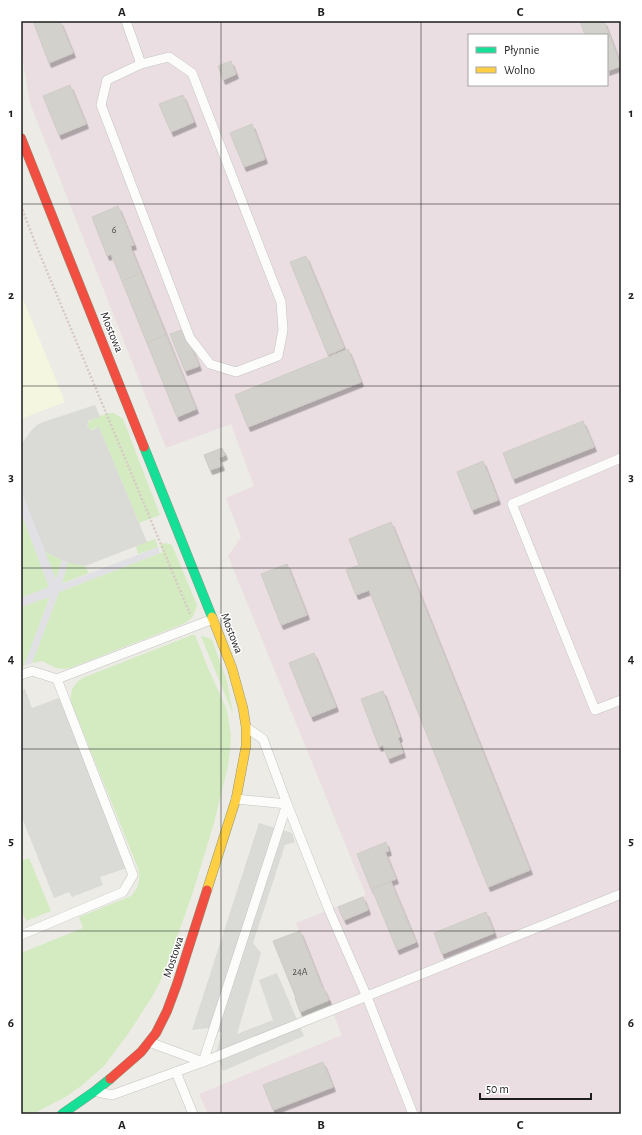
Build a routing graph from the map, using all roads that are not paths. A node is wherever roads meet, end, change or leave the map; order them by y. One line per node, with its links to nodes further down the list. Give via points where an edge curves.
1 (126, 21): 2 (lane)
2 (142, 64): 2 (lane, via 107,80 101,105 190,338 210,364 236,372 278,356 283,330 281,302 192,73 169,57)
3 (21, 138): 5 (street, Mostowa)
4 (621, 458): 8 (lane, via 512,504 595,710)
5 (213, 619): 7 (lane); 9 (street, Mostowa, via 232,668)
6 (21, 675): 7 (lane, via 32,671)
7 (57, 678): 13 (lane, via 133,876 123,892)
8 (621, 700)
9 (246, 727): 10 (street, Mostowa, via 246,746); 11 (lane, via 263,739)
10 (236, 799): 11 (lane); 15 (street, Mostowa, via 168,1011)
11 (287, 804): 14 (lane); 16 (lane)
12 (621, 894): 14 (lane)
13 (21, 935)
14 (367, 997): 16 (lane); 21 (lane)
15 (149, 1042): 16 (lane); 18 (street, Mostowa, via 141,1052)
16 (203, 1062): 17 (lane)
17 (176, 1072): 18 (lane, via 112,1095); 20 (lane)
18 (95, 1091): 19 (street, Mostowa)
19 (62, 1114)
20 (193, 1114)
21 (413, 1114)

